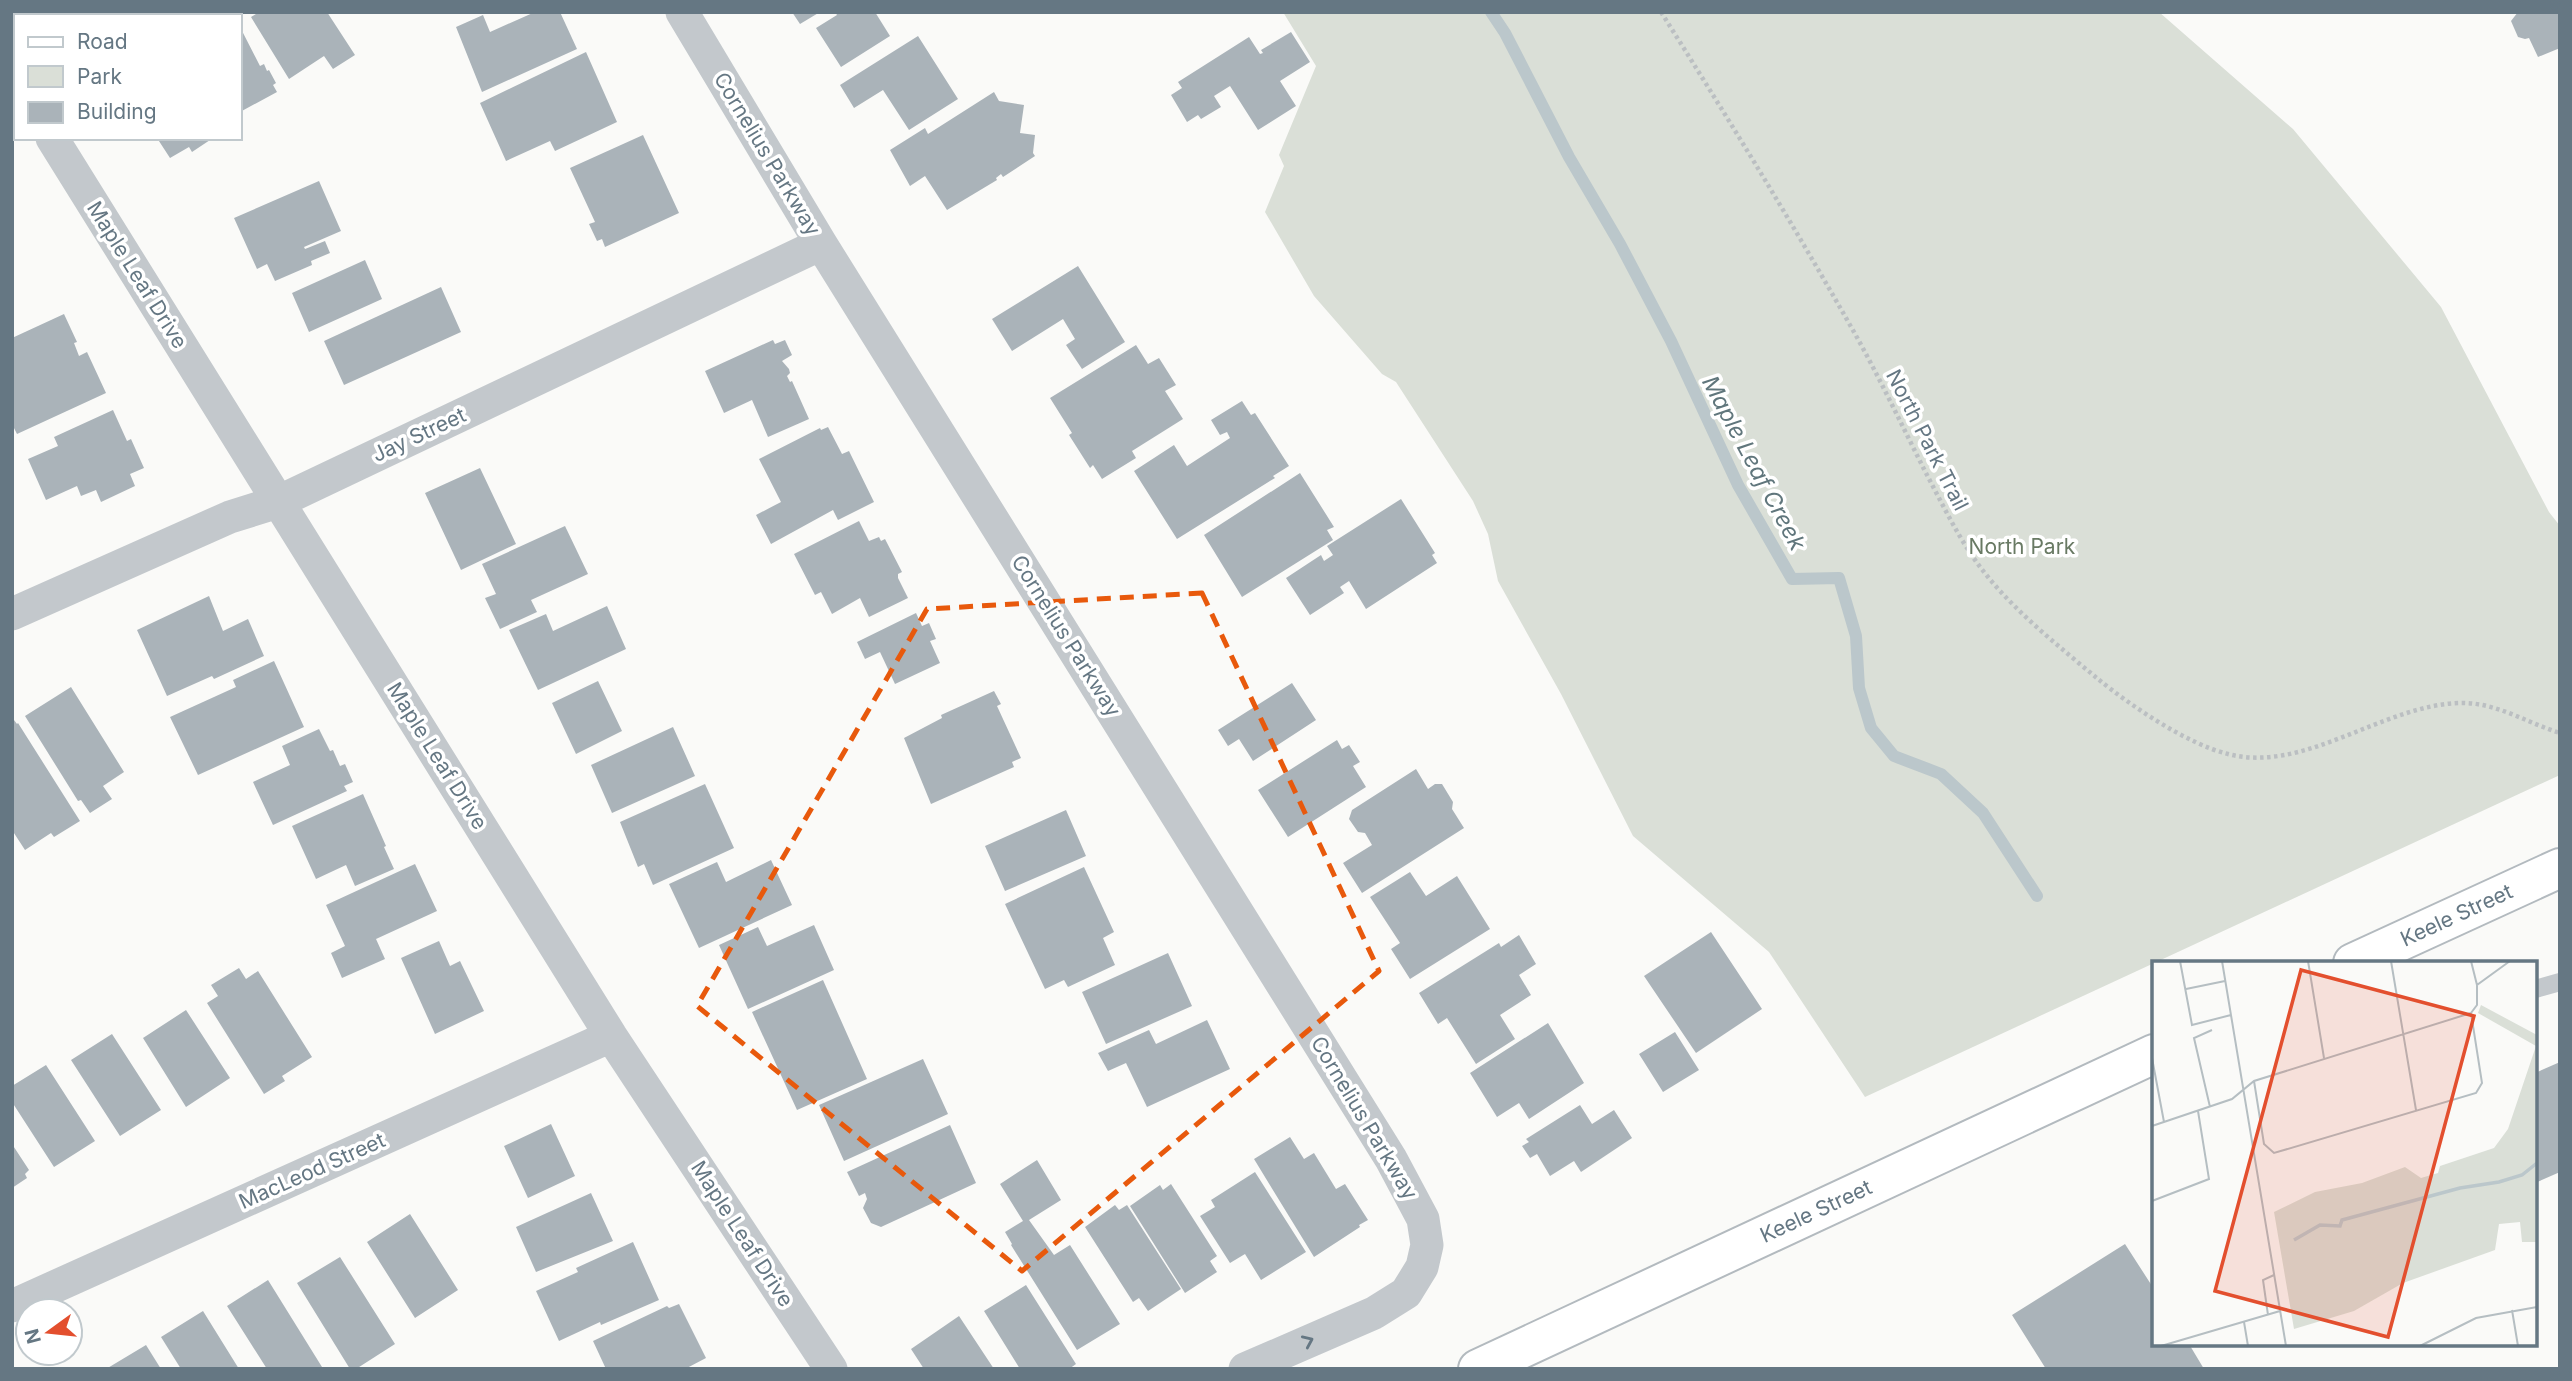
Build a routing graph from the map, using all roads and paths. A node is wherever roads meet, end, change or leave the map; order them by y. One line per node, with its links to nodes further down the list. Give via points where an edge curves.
1 (682, 12): 4 (street, Cornelius Parkway)
2 (1661, 12): 7 (path, North Park Trail, via 1852,328 1953,526 1989,578 2055,644 2120,697 2195,742 2253,759 2312,749 2418,708 2462,703 2506,711)
3 (53, 140): 5 (street, Maple Leaf Drive)
4 (821, 244): 5 (street, Jay Street); 16 (street, Cornelius Parkway, one-way to 4, via 1374,1313 1406,1293 1422,1267 1427,1245 1423,1219 1391,1159)
5 (278, 502): 6 (street, Jay Street, via 230,517); 12 (street, Maple Leaf Drive)
6 (12, 614)
7 (2560, 733)
8 (2560, 868): 9 (main road, Keele Street)
9 (2357, 961)
10 (2560, 982): 11 (lane)
11 (2537, 988)
12 (611, 1036): 14 (street, MacLeod Street); 15 (street, Maple Leaf Drive)
13 (2152, 1055): 17 (main road, Keele Street)
14 (12, 1306)
15 (831, 1369)
16 (1245, 1369)
17 (1478, 1369)

